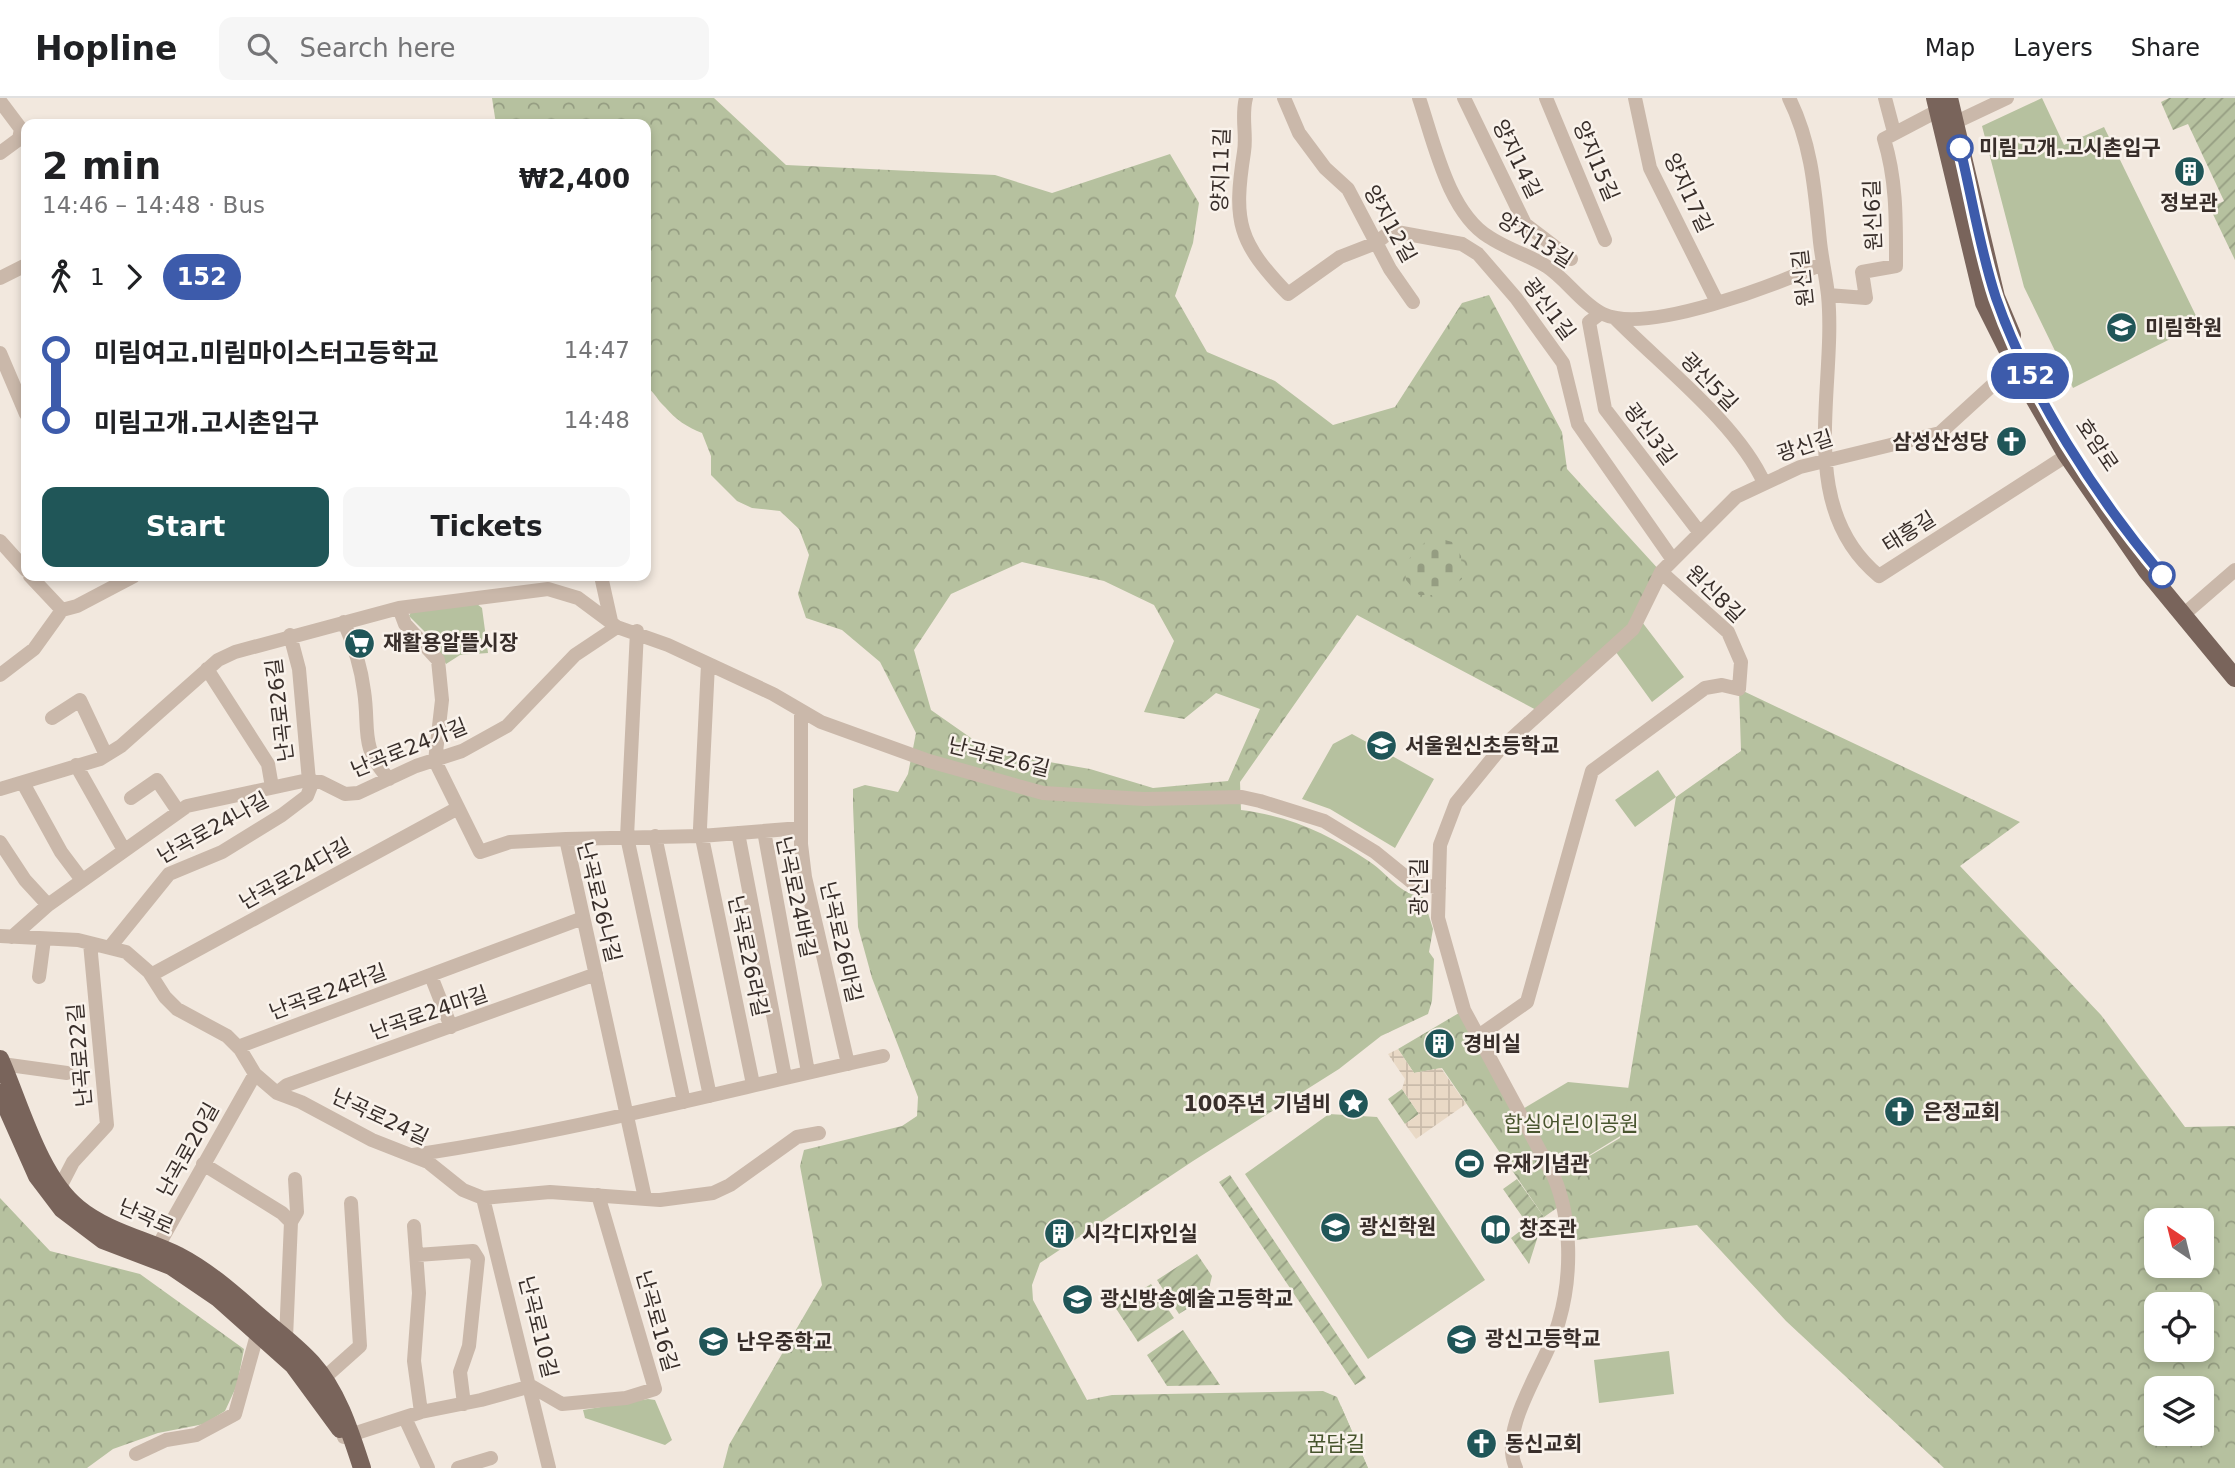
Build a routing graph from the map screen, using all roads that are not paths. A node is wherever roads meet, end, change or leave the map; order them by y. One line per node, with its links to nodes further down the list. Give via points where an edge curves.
1 (1246, 98): 15 (street, 양지11길, via 1238,218 1255,257 1270,275 1288,294 1340,257)
2 (1284, 98): 15 (street, 양지12길, via 1299,133 1348,190)
3 (1419, 98): 23 (street, 양지13길, via 1456,201 1469,221 1490,238 1549,268)
4 (1464, 98): 16 (street, 양지14길, via 1525,224)
5 (1546, 98): 14 (street, 양지15길)
6 (1635, 98): 22 (street, 양지17길, via 1650,168)
7 (1789, 98): 17 (street, 원신길, via 1811,159)
8 (1885, 98): 12 (street)
9 (2007, 98): 11 (street)
10 (0, 101): 13 (street, via 21,129 19,139)
11 (1945, 107): 12 (street); 25 (main road, 호암로)
12 (1894, 132): 20 (street, 원신6길, via 1884,139 1893,167 1896,266 1862,272 1866,298)
13 (0, 153)
14 (1605, 240)
15 (1376, 243): 21 (street, 양지12길); 33 (street, 광신1길, via 1391,231 1462,244 1478,254 1563,363 1578,424)
16 (1571, 259)
17 (1822, 264): 20 (street, 원신길); 22 (street, via 1773,286)
18 (21, 268): 19 (street)
19 (0, 278)
20 (1828, 295): 28 (street, 원신길)
21 (1413, 302)
22 (1717, 302): 23 (street, via 1657,318)
23 (1608, 316): 29 (street, 광신5길, via 1701,402 1755,462); 30 (street, 광신3길, via 1589,322 1605,409)
24 (0, 353): 26 (street)
25 (2018, 362): 27 (main road, 호암로); 28 (street, 광신길, via 1940,433)
26 (21, 402)
27 (2070, 454): 28 (street, 태흥길, via 1879,576 1859,559 1844,537 1834,511); 41 (main road, 호암로); 51 (main road, via 2146,570)
28 (1825, 459): 29 (street, 광신길)
29 (1764, 483): 30 (street, 광신길, via 1736,497)
30 (1700, 533): 33 (street, 광신길)
31 (0, 541): 32 (street)
32 (21, 556)
33 (1673, 559): 35 (street, 광신길)
34 (2235, 570): 39 (street)
35 (1661, 572): 75 (street, 광신길, via 1633,629 1500,749 1466,789 1440,845); 87 (street, 원신8길, via 1728,632 1741,662 1738,689 1706,688 1592,771 1527,1002)
36 (35, 581): 42 (street)
37 (124, 581): 42 (street)
38 (602, 581): 44 (street)
39 (2228, 584): 41 (street)
40 (399, 608): 43 (street, 난곡로26길); 44 (street, 난곡로26길, via 548,589 578,598); 55 (street, via 405,624 438,660 442,701)
41 (2190, 609): 47 (main road, 호암로)
42 (62, 610): 50 (street, via 34,649)
43 (344, 622): 46 (street, 난곡로26길); 57 (street, via 357,651 365,734 371,754)
44 (614, 624): 45 (street, 난곡로26길); 55 (street, 난곡로24가길, via 575,655 507,726)
45 (637, 631): 48 (street, 난곡로26길); 70 (street)
46 (290, 635): 49 (street, 난곡로26길, via 236,652); 58 (street, 난곡로26길, via 299,669)
47 (2235, 663)
48 (708, 664): 52 (street, 난곡로26길); 69 (street, 난곡로26라길)
49 (207, 670): 54 (street, 난곡로26길); 60 (street, 난곡로26길, via 268,764)
50 (0, 675)
51 (2235, 678)
52 (801, 710): 65 (street, 난곡로26마길); 75 (street, 난곡로26길, via 821,722 929,761 1042,793 1260,801 1324,821 1375,852 1412,882)
53 (52, 718): 54 (street, via 80,700)
54 (106, 755): 56 (street, 난곡로26길)
55 (435, 761): 57 (street, 난곡로24가길); 63 (street, 난곡로26나길)
56 (76, 765): 59 (street, 난곡로26길); 73 (street)
57 (389, 779): 58 (street, 난곡로24가길, via 345,794)
58 (311, 781): 60 (street); 81 (street, 난곡로24나길, via 307,796 282,815 222,852 169,874)
59 (23, 783): 61 (street, 난곡로26길); 74 (street)
60 (272, 787): 64 (street, via 209,799)
61 (0, 789)
62 (131, 798): 64 (street, via 157,780)
63 (458, 808): 71 (street, 난곡로26나길, via 480,852 510,842); 83 (street, 난곡로24다길)
64 (177, 811): 73 (street)
65 (801, 828): 66 (street); 91 (street, 난곡로26마길, via 805,877)
66 (764, 831): 67 (street, 난곡로24바길); 92 (street, 난곡로24바길)
67 (738, 833): 69 (street); 95 (street, 난곡로24바길)
68 (655, 836): 69 (street); 70 (street); 99 (street)
69 (701, 836): 96 (street, 난곡로26라길)
70 (627, 837): 71 (street); 100 (street)
71 (566, 839): 77 (street, 난곡로26나길)
72 (0, 842): 76 (street)
73 (124, 850): 74 (street)
74 (82, 880): 76 (street)
75 (1439, 888): 87 (street, 광신길, via 1437,918 1464,1010)
76 (48, 905): 78 (street)
77 (583, 918): 82 (street, 난곡로26나길); 85 (street, 난곡로24라길)
78 (6, 937): 79 (street, 난곡로24길)
79 (44, 939): 80 (street, 난곡로24길); 84 (street)
80 (90, 943): 81 (street, 난곡로24길); 106 (street, 난곡로22길, via 107,1125 74,1162)
81 (110, 947): 83 (street, 난곡로24길, via 126,952)
82 (596, 974): 86 (street, 난곡로24마길); 101 (street, 난곡로26나길)
83 (151, 975): 88 (street, 난곡로24길, via 177,1009 227,1036)
84 (40, 976)
85 (432, 976): 86 (street); 88 (street, 난곡로24라길)
86 (451, 1027): 98 (street, 난곡로24마길)
87 (1477, 1037): 132 (street, 광신길, via 1554,1177 1564,1202 1568,1241 1564,1300 1542,1367 1515,1420 1511,1447)
88 (240, 1049): 94 (street, 난곡로24길)
89 (883, 1056): 91 (street)
90 (1, 1061): 93 (street); 106 (main road, 난곡로, via 36,1147)
91 (848, 1064): 92 (street)
92 (808, 1072): 95 (street)
93 (67, 1073)
94 (255, 1074): 98 (street, 난곡로24길); 104 (street, 난곡로20길)
95 (785, 1077): 96 (street)
96 (753, 1084): 99 (street)
97 (0, 1093): 117 (main road, 난곡로, via 37,1176 62,1209 103,1240 191,1278)
98 (276, 1093): 103 (street, 난곡로24길)
99 (710, 1096): 100 (street)
100 (684, 1102): 101 (street)
101 (627, 1115): 103 (street); 109 (street)
102 (820, 1133): 109 (street, via 797,1137 713,1193 681,1199)
103 (412, 1155): 108 (street, 난곡로24길, via 463,1190)
104 (203, 1164): 111 (street); 113 (street, 난곡로20길)
105 (295, 1179): 111 (street, via 297,1212)
106 (60, 1189): 113 (main road, 난곡로, via 94,1218)
107 (598, 1195): 108 (street, via 551,1192); 109 (street); 120 (street, 난곡로16길, via 655,1389 626,1398 562,1404)
108 (483, 1198): 115 (street, 난곡로10길)
109 (645, 1198)
110 (351, 1203): 119 (street, via 360,1346)
111 (291, 1222): 118 (street)
112 (414, 1226): 114 (street)
113 (158, 1246): 118 (main road, 난곡로, via 216,1279)
114 (417, 1255): 116 (street, via 472,1251); 122 (street, via 414,1361)
115 (499, 1258): 116 (street); 120 (street, 난곡로10길)
116 (478, 1259): 121 (street, via 469,1346 460,1372)
117 (257, 1335): 124 (main road, 난곡로, via 293,1364); 125 (street, via 235,1415 196,1435 166,1440)
118 (286, 1338): 119 (main road, 난곡로)
119 (323, 1379): 124 (main road, 난곡로, via 347,1420)
120 (531, 1385): 121 (street); 131 (street, 난곡로10길)
121 (464, 1404): 122 (street)
122 (421, 1412): 123 (street)
123 (405, 1419): 124 (street); 129 (street)
124 (348, 1437): 127 (main road, 난곡로); 128 (main road, 난곡로)
125 (136, 1454)
126 (491, 1458): 130 (street)
127 (354, 1468)
128 (362, 1468)
129 (428, 1468)
130 (458, 1468)
131 (549, 1468)
132 (1516, 1468)

